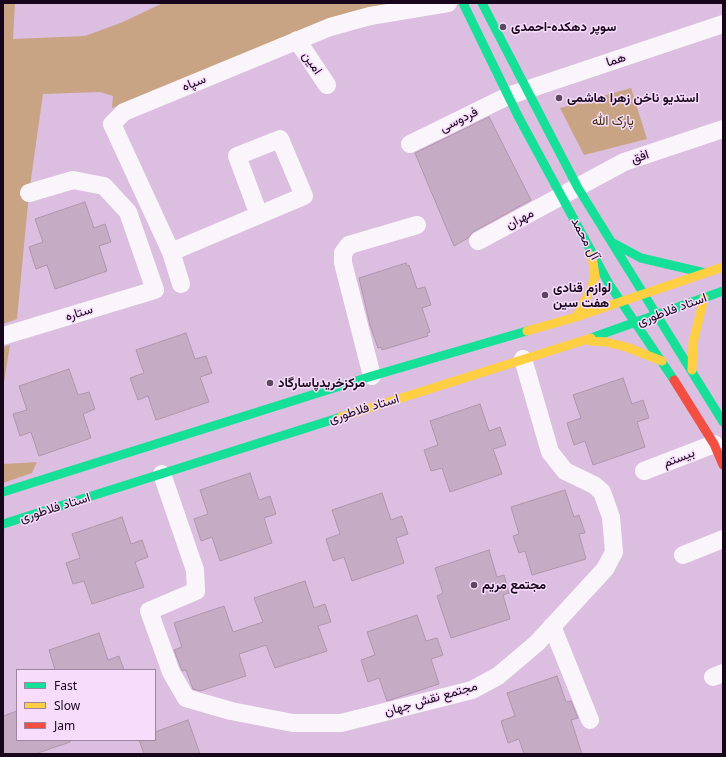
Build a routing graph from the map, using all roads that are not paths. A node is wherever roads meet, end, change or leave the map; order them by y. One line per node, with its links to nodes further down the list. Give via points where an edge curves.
1 (448, 3): 5 (street, سپاه, via 370,16 330,27)
2 (463, 3): 8 (main road, آل محمد)
3 (484, 5): 7 (main road, آل محمد)
4 (723, 24): 7 (street, هما)
5 (297, 40): 6 (street, امین); 18 (street, سپاه, via 124,112 112,124)
6 (327, 85)
7 (525, 90): 8 (street, هما); 11 (main road, آل محمد)
8 (508, 96): 10 (street, فردوسی); 13 (main road, آل محمد)
9 (723, 129): 11 (street, افق, via 624,162)
10 (410, 144)
11 (578, 188): 13 (street, افق); 17 (main road, آل محمد)
12 (29, 193): 30 (street, ستاره, via 73,180 104,186 128,212 155,290)
13 (561, 196): 16 (street, مهران); 19 (main road, آل محمد)
14 (259, 215): 18 (street)
15 (417, 225): 35 (street, via 349,245 343,253 343,263)
16 (478, 241)
17 (613, 243): 21 (main road, via 642,258); 24 (main road, آل محمد)
18 (171, 252): 22 (street, سپاه)
19 (592, 253): 26 (main road, آل محمد); 28 (main road, via 595,276)
20 (723, 267): 21 (main road, استاد فلاطوری)
21 (705, 273): 24 (main road, استاد فلاطوری)
22 (181, 284)
23 (723, 291): 25 (main road, استاد فلاطوری)
24 (645, 294): 26 (main road, استاد فلاطوری); 27 (main road, آل محمد)
25 (704, 298): 27 (main road, استاد فلاطوری); 34 (main road, via 693,343)
26 (621, 302): 28 (main road, استاد فلاطوری); 29 (main road, آل محمد)
27 (658, 315): 29 (main road, استاد فلاطوری); 34 (main road, آل محمد)
28 (576, 317): 35 (main road, استاد فلاطوری)
29 (636, 323): 31 (main road, استاد فلاطوری); 33 (main road, آل محمد)
30 (3, 336)
31 (583, 340): 32 (main road, استاد فلاطوری); 33 (main road, via 626,347)
32 (523, 360): 40 (main road, استاد فلاطوری); 45 (street, مجتمع نقش جهان, via 550,452 565,471 594,485 602,492 611,517 614,552 605,569)
33 (662, 361): 37 (main road, آل محمد)
34 (692, 370): 36 (main road, آل محمد)
35 (372, 376): 41 (main road, استاد فلاطوری)
36 (723, 422)
37 (714, 444): 38 (main road, آل محمد); 39 (street, بیستم)
38 (723, 465)
39 (644, 471)
40 (162, 474): 42 (main road, استاد فلاطوری); 45 (street, مجتمع نقش جهان, via 195,570 196,591 149,611 171,672 186,698 231,711 293,723 341,723 472,690 498,676 537,643)
41 (3, 492)
42 (3, 524)
43 (723, 540): 44 (street)
44 (683, 556)
45 (552, 626): 46 (street)
46 (590, 720)

